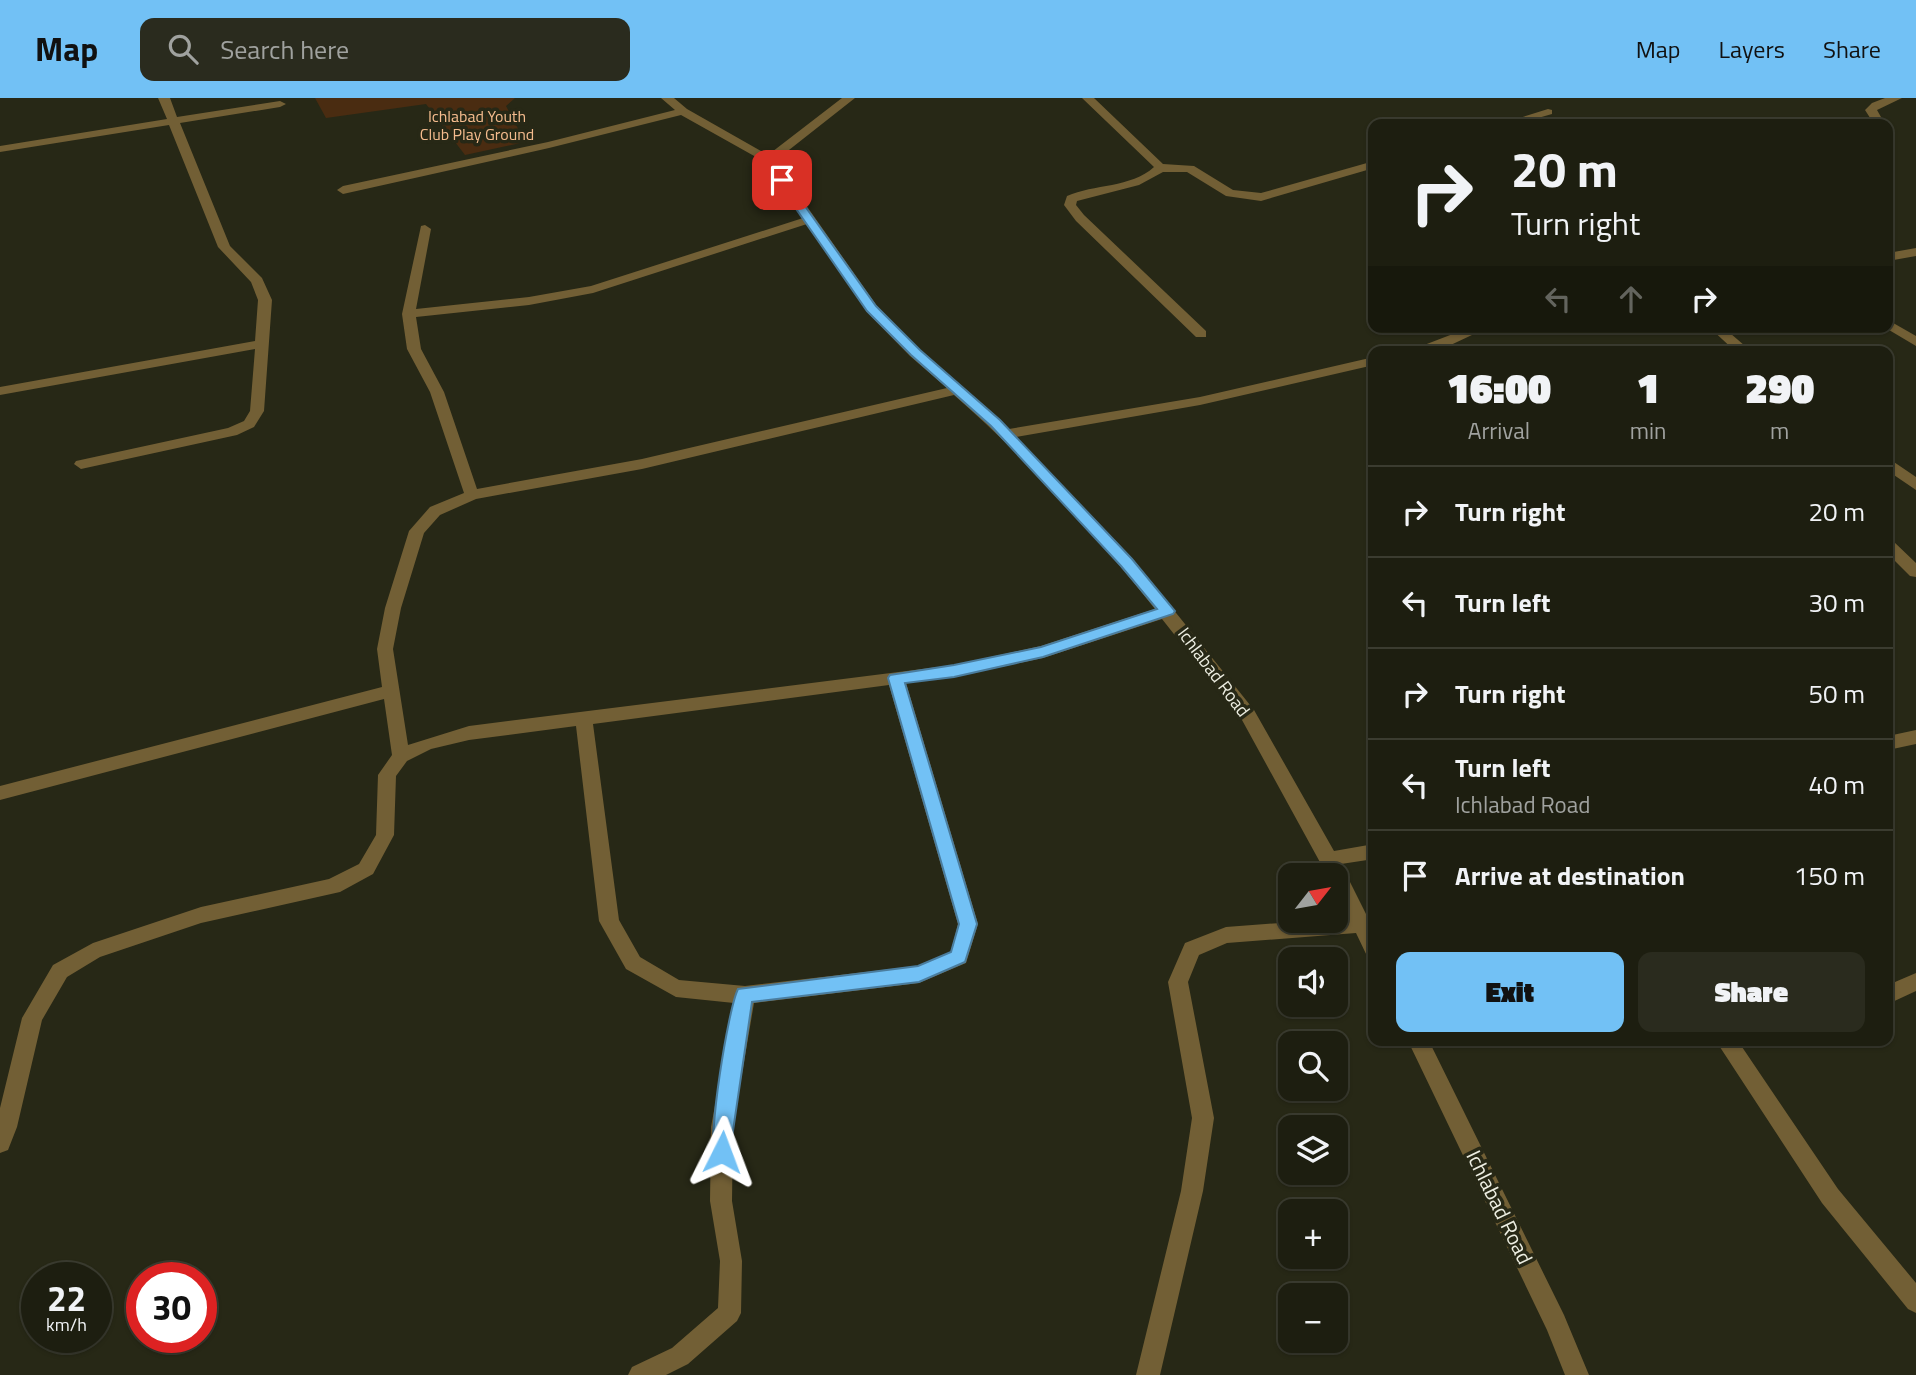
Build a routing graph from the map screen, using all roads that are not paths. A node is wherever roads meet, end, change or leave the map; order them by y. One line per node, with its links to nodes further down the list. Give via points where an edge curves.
1 (164, 98): 11 (street)
2 (667, 98): 7 (street)
3 (849, 98): 13 (street)
4 (1088, 98): 15 (street)
5 (1896, 98): 10 (street, via 1871,110)
6 (280, 104): 11 (street)
7 (683, 111): 13 (street); 16 (street)
8 (1548, 112): 9 (street)
9 (1524, 119)
10 (1876, 119)
11 (173, 122): 12 (street); 27 (street, via 224,247 257,281 265,300)
12 (0, 149)
13 (768, 160): 17 (street, Ichlabad Road)
14 (1368, 166): 15 (street, via 1261,197 1230,193 1190,168)
15 (1160, 168): 25 (street, via 1145,179 1080,195 1071,199 1070,205)
16 (343, 190)
17 (808, 220): 21 (street, via 593,289); 31 (street, Ichlabad Road, via 872,309)
18 (425, 229): 21 (street)
19 (1916, 251): 20 (street)
20 (1893, 256)
21 (409, 314): 37 (street, via 414,349 442,404)
22 (1893, 327): 26 (street)
23 (1469, 333): 28 (street)
24 (1722, 333): 29 (street)
25 (1201, 334)
26 (1916, 342)
27 (262, 344): 32 (street); 34 (street, via 257,411 249,424 232,432)
28 (1437, 346)
29 (1738, 346)
30 (1368, 361): 33 (street, via 1200,401)
31 (957, 390): 33 (street, Ichlabad Road); 37 (street, via 642,464)
32 (0, 391)
33 (1006, 434): 40 (street, Ichlabad Road)
34 (80, 464)
35 (1893, 467): 36 (street)
36 (1916, 485)
37 (472, 495): 42 (street, via 435,511 418,531 385,649)
38 (1893, 550): 39 (street)
39 (1916, 572)
40 (1167, 611): 41 (street, via 1043,652); 49 (street, Ichlabad Road, via 1248,715)
41 (896, 678): 43 (street); 54 (street, via 968,924 959,957 919,974)
42 (391, 691): 46 (street); 47 (street)
43 (584, 719): 46 (street, via 469,733 426,744); 54 (street, via 609,920 633,962 676,988)
44 (1916, 737): 45 (street)
45 (1893, 738)
46 (401, 757): 57 (street, via 387,775 385,835 366,869 333,886 201,915 93,951 60,971 32,1018)
47 (0, 793)
48 (1368, 852): 49 (street)
49 (1329, 859): 50 (street, Ichlabad Road)
50 (1362, 925): 51 (street, Ichlabad Road); 60 (street, via 1226,935 1192,949 1178,982 1203,1118 1192,1191)
51 (1368, 938)
52 (1916, 982): 53 (street)
53 (1893, 993)
54 (744, 995): 59 (street, via 722,1127 721,1201 732,1261 729,1313 680,1356)
55 (1420, 1046): 61 (street, Ichlabad Road)
56 (1729, 1046): 58 (street, via 1830,1196)
57 (0, 1143)
58 (1916, 1301)
59 (640, 1375)
60 (1148, 1375)
61 (1577, 1375)

